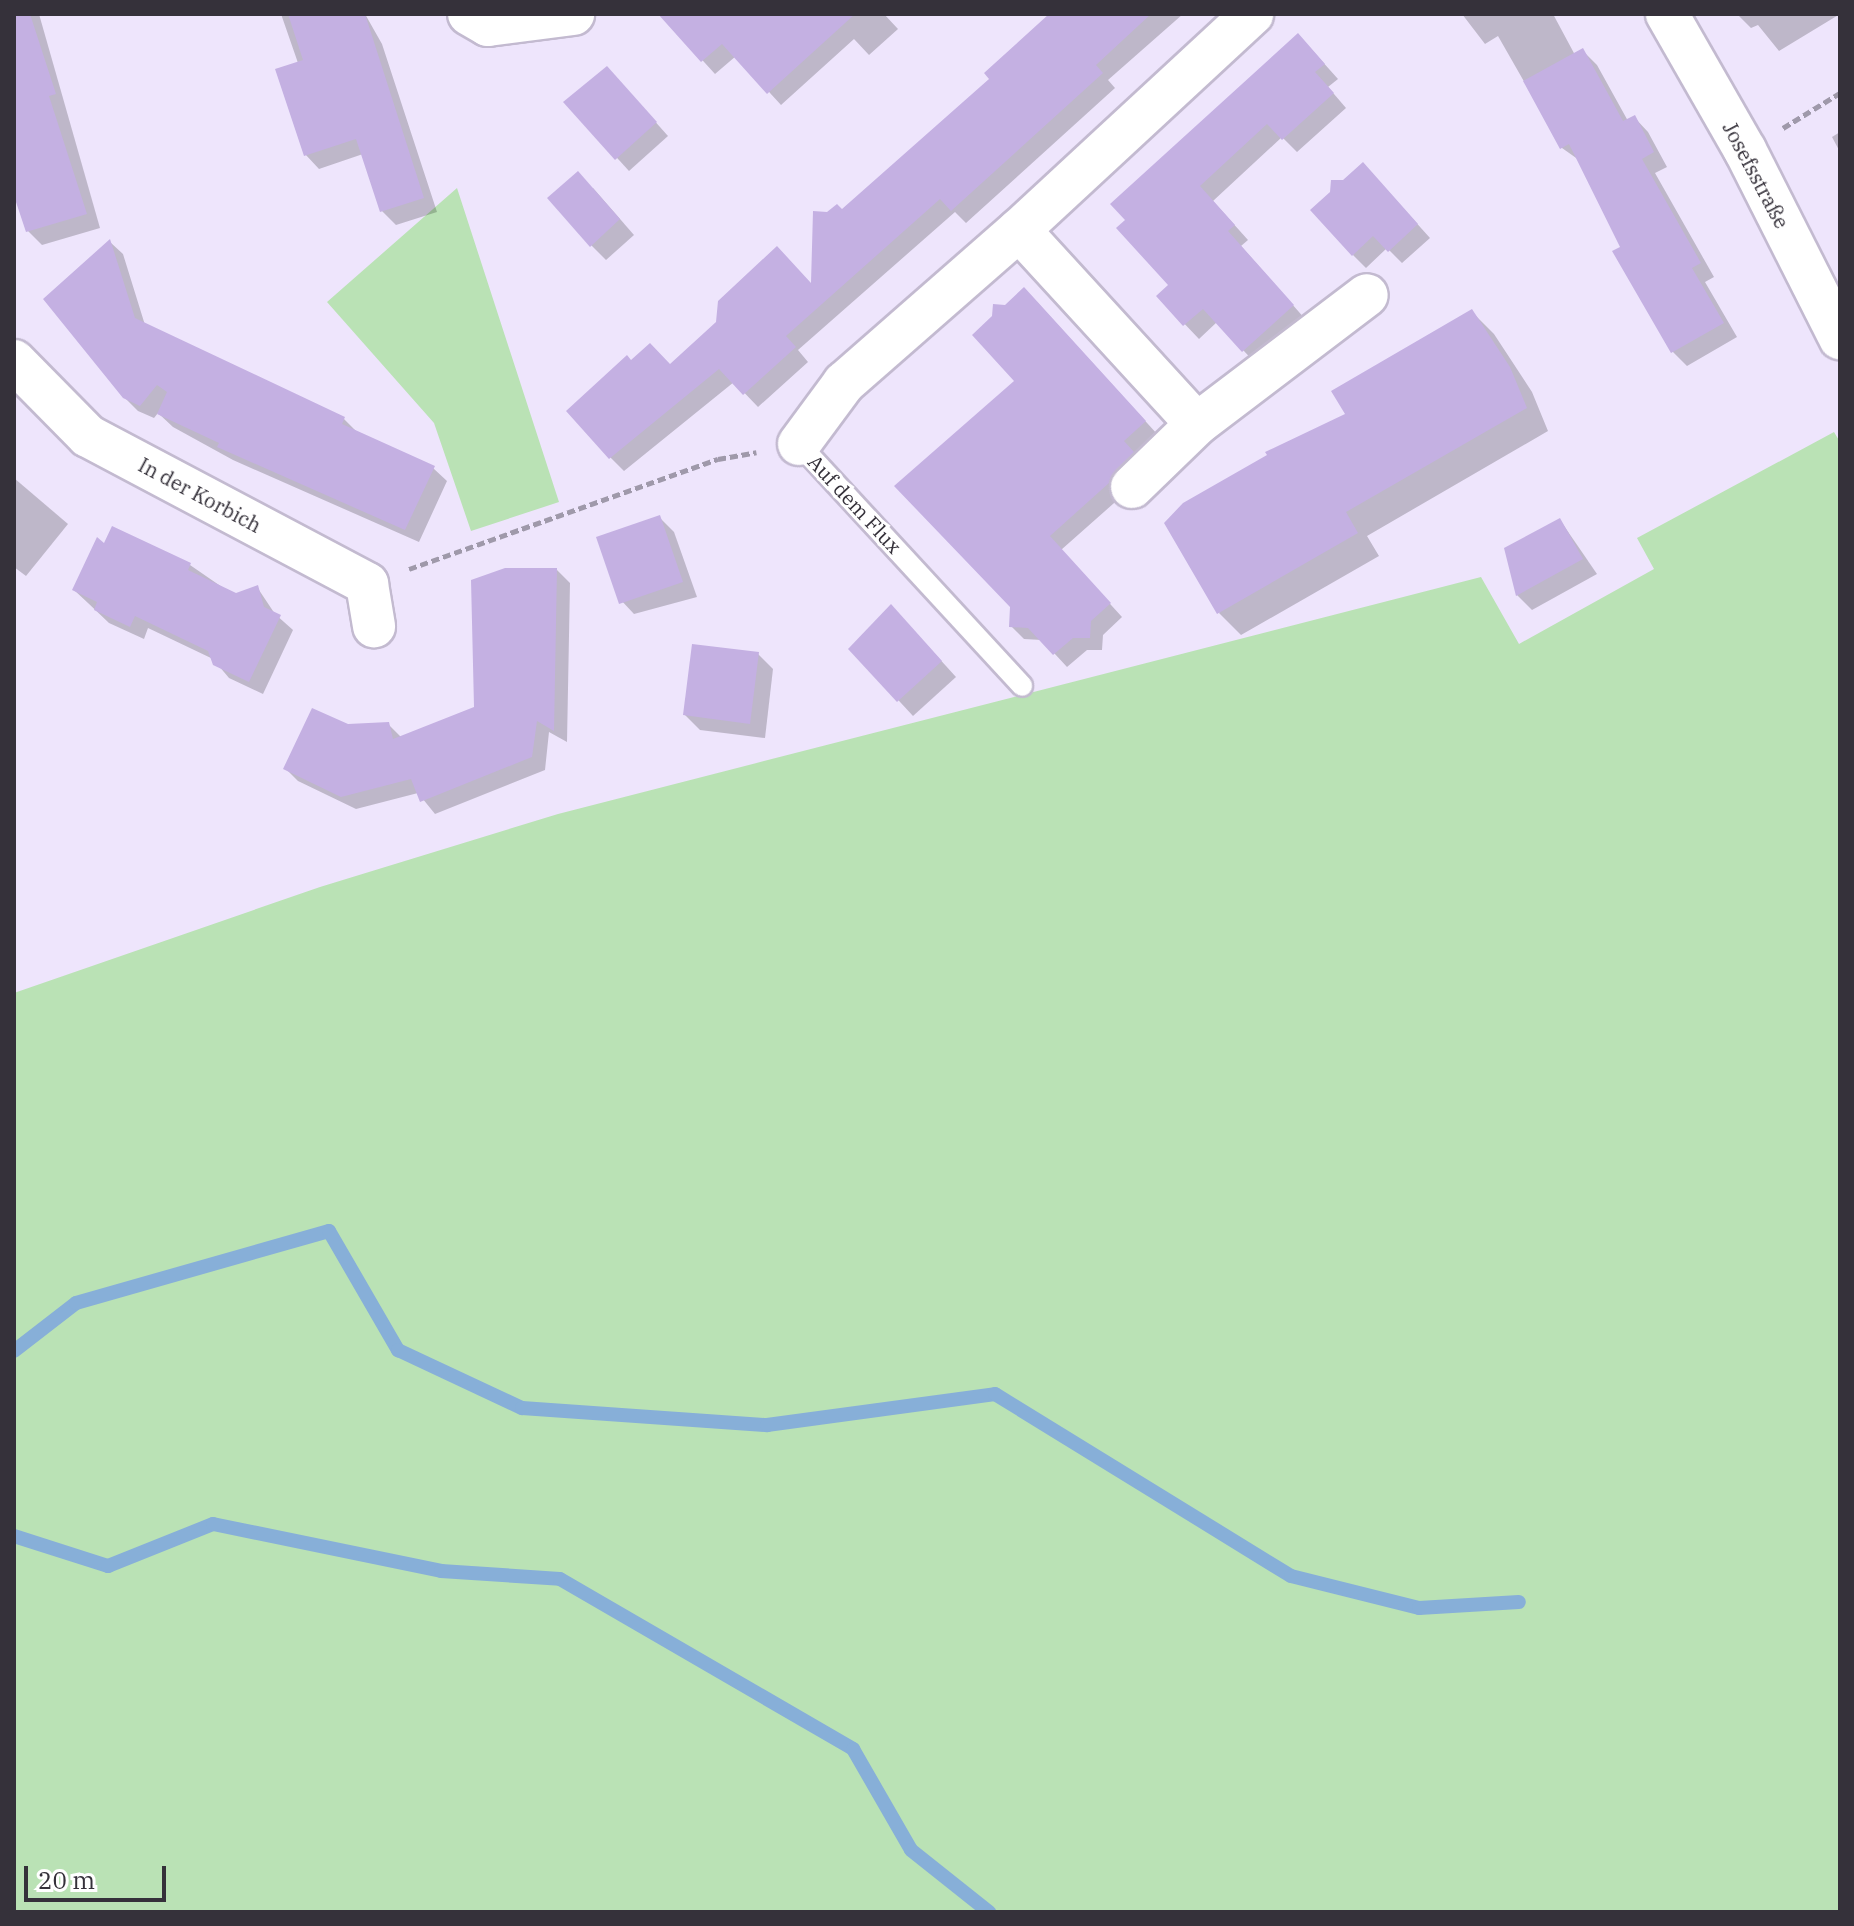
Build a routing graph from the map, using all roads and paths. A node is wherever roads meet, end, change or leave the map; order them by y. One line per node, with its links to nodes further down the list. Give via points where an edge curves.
1 (469, 14): 2 (street, via 488,25)
2 (573, 14)
3 (1252, 14): 7 (street, Auf dem Flux)
4 (1667, 14): 6 (street, Josefsstraße)
5 (1840, 93): 6 (path)
6 (1745, 150): 9 (street, Josefsstraße)
7 (1019, 230): 11 (street); 12 (street, Auf dem Flux, via 844,383)
8 (1367, 295): 11 (street)
9 (1840, 338)
10 (14, 361): 14 (street, In der Korbich, via 88,436)
11 (1197, 424): 13 (street)
12 (799, 444): 14 (path, via 718,459); 16 (lane, Auf dem Flux)
13 (1132, 487)
14 (367, 584): 15 (street)
15 (374, 626)
16 (1022, 686)

